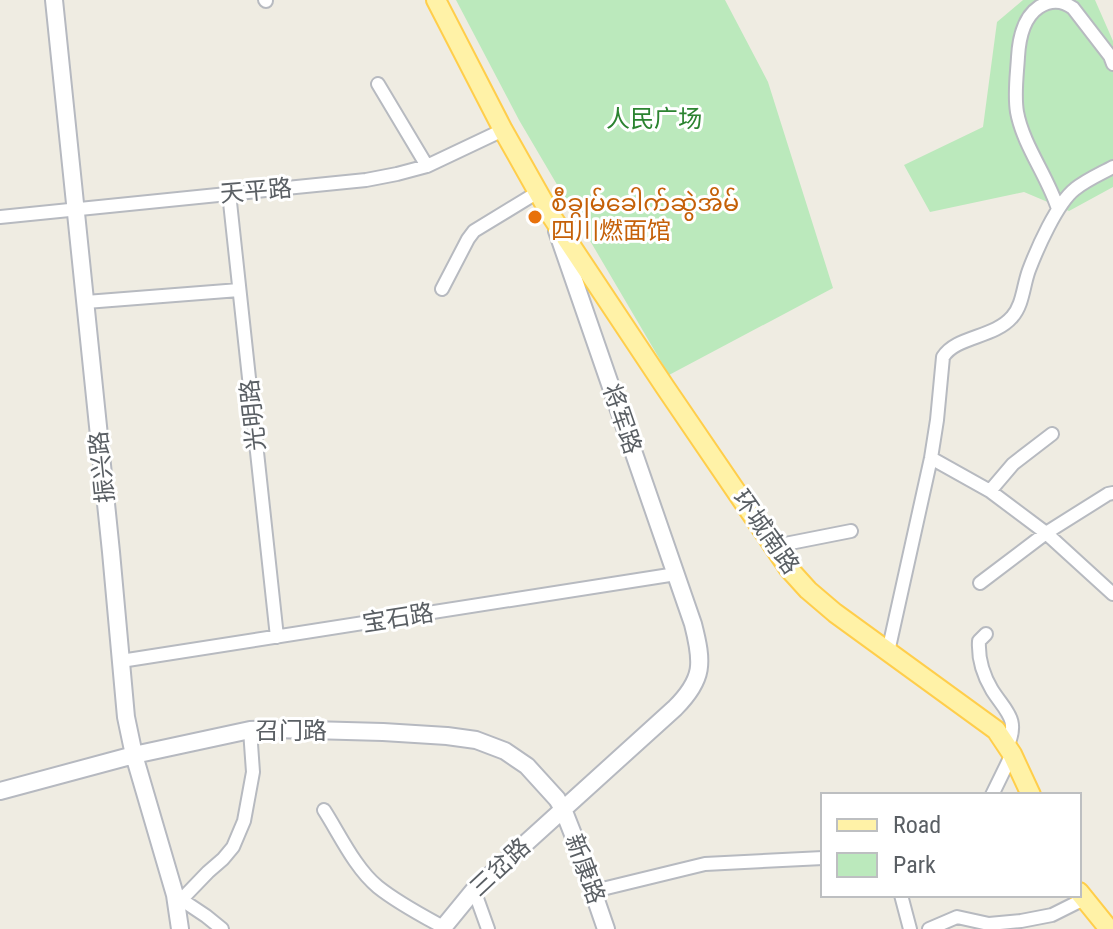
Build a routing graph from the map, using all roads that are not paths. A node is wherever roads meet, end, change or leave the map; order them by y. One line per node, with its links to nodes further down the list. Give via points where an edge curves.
1 (54, 0): 10 (main road, 振兴路)
2 (436, 0): 5 (main road, 将军路)
3 (1113, 64): 11 (street, via 1065,2 1042,5 1031,13 1019,43 1017,114)
4 (378, 84): 6 (street)
5 (503, 130): 6 (street, 天平路); 8 (main road, 将军路)
6 (427, 166): 9 (street, 天平路, via 366,180)
7 (1113, 167): 11 (street, via 1073,191)
8 (538, 192): 13 (main road, 将军路); 14 (street, via 474,231)
9 (229, 193): 10 (street, 天平路); 15 (street, 光明路)
10 (76, 209): 12 (street, 天平路); 16 (main road, 振兴路)
11 (1058, 209): 20 (street, via 1029,269 1018,310 997,330 948,349 943,357)
12 (0, 217)
13 (552, 217): 17 (main road, 环城南路); 18 (main road, 将军路)
14 (442, 289)
15 (239, 290): 16 (street); 30 (street, 光明路)
16 (86, 302): 32 (main road, 振兴路)
17 (611, 306): 18 (main road, via 595,311); 25 (main road, 环城南路)
18 (588, 322): 26 (main road, 将军路)
19 (1052, 434): 21 (street, via 1013,464)
20 (931, 458): 21 (street); 31 (street)
21 (990, 491): 24 (street)
22 (1113, 493): 24 (street)
23 (851, 531): 25 (street)
24 (1046, 533): 27 (street); 28 (street)
25 (775, 546): 31 (main road, 环城南路, via 808,590)
26 (676, 574): 30 (street, 宝石路); 39 (main road, 将军路, via 698,643 694,687)
27 (980, 583)
28 (1113, 594)
29 (986, 634): 34 (street, via 979,641 979,654 1011,719)
30 (277, 637): 32 (street, 宝石路)
31 (888, 652): 34 (main road, 环城南路, via 996,730)
32 (121, 661): 35 (main road, 振兴路)
33 (250, 730): 35 (main road, 召门路); 39 (main road, 召门路, via 476,740 527,766); 45 (street, via 253,772 233,847)
34 (1010, 750): 37 (street); 38 (main road, 环城南路)
35 (134, 755): 36 (main road, 召门路); 45 (main road, 振兴路)
36 (0, 791)
37 (993, 793)
38 (1030, 793)
39 (563, 809): 42 (main road, 三岔路); 43 (main road, 新康路)
40 (324, 810): 48 (street, via 376,886)
41 (821, 858): 43 (street, via 705,864)
42 (474, 890): 48 (main road, 三岔路); 51 (street)
43 (594, 891): 52 (main road, 新康路)
44 (1082, 895): 55 (main road)
45 (178, 897): 49 (main road, 振兴路); 50 (street)
46 (902, 897): 53 (street)
47 (1079, 897): 54 (street, via 1052,915 989,924 957,917)
48 (442, 928)
49 (180, 929)
50 (222, 929)
51 (488, 929)
52 (606, 929)
53 (910, 929)
54 (929, 929)
55 (1109, 929)

